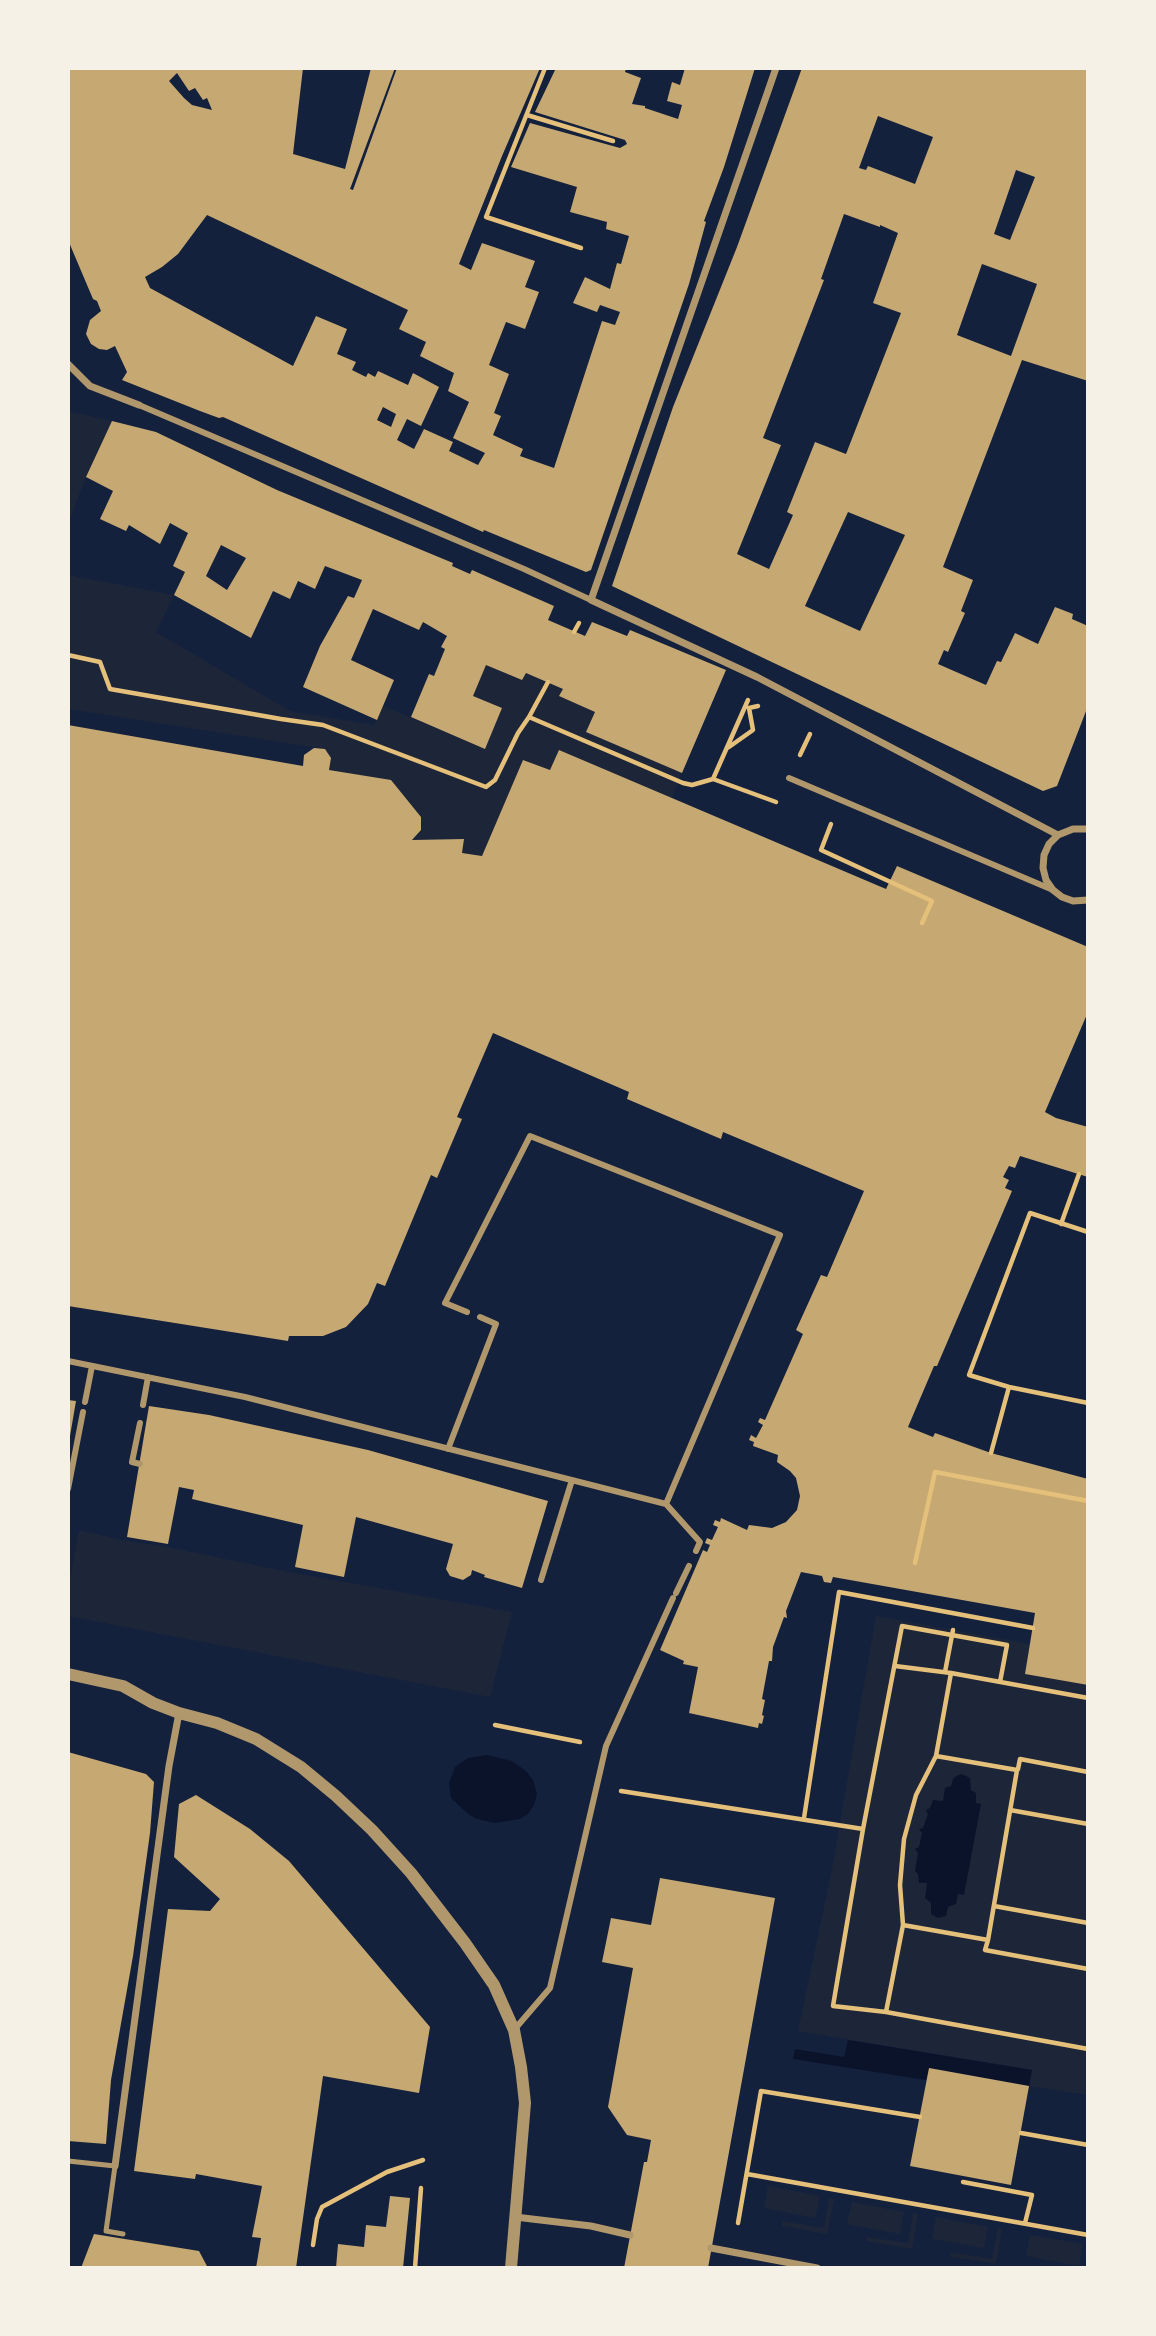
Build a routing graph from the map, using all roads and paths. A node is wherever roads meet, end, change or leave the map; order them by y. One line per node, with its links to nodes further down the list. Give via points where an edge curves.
1 (545, 68): 3 (path)
2 (776, 68): 8 (street)
3 (527, 115): 4 (path); 5 (path, via 486,217)
4 (613, 141)
5 (581, 248)
6 (68, 364): 7 (street, via 90,386)
7 (139, 405): 8 (street)
8 (591, 600): 20 (street, via 757,677)
9 (68, 655): 13 (path, via 100,663 110,689 323,724 486,787 495,780)
10 (548, 682): 13 (path)
11 (748, 699): 14 (path)
12 (750, 713): 14 (path, via 753,730)
13 (530, 717): 16 (path, via 683,783)
14 (727, 748): 16 (path)
15 (789, 778): 17 (street)
16 (713, 779): 18 (path)
17 (840, 800): 21 (street); 23 (path, via 821,850 932,901)
18 (777, 802)
19 (1088, 829): 20 (street)
20 (1058, 835): 21 (street, via 1044,855 1046,880)
21 (1053, 890): 22 (street, via 1073,901)
22 (1088, 900)
23 (922, 923)
24 (1079, 1174): 25 (path)
25 (1061, 1224): 26 (path); 32 (path, via 1030,1213 969,1375)
26 (1088, 1232)
27 (467, 1312): 44 (street, via 445,1303 530,1136 780,1235)
28 (480, 1317): 38 (street, via 496,1324)
29 (68, 1361): 30 (street)
30 (92, 1366): 31 (street); 33 (street)
31 (148, 1377): 35 (street); 38 (street)
32 (1009, 1387): 34 (path); 39 (path)
33 (85, 1402)
34 (1088, 1403)
35 (143, 1405)
36 (83, 1412): 42 (street)
37 (140, 1423): 40 (street, via 132,1462)
38 (448, 1449): 41 (street)
39 (991, 1453)
40 (140, 1464)
41 (572, 1480): 44 (street); 48 (street)
42 (68, 1489)
43 (1088, 1501): 46 (path, via 935,1472)
44 (666, 1504): 45 (street, via 701,1542)
45 (696, 1551)
46 (915, 1563)
47 (689, 1566): 62 (street, via 606,1746)
48 (541, 1580)
49 (1033, 1628): 64 (path, via 839,1592)
50 (953, 1632): 51 (path, via 903,1624); 52 (path); 54 (path, via 1007,1645)
51 (895, 1666): 52 (path); 66 (path)
52 (948, 1673): 54 (path); 59 (path)
53 (68, 1674): 56 (street, via 123,1686)
54 (1000, 1682): 55 (path)
55 (1088, 1698)
56 (179, 1713): 73 (street, via 256,1740 301,1767 372,1830 465,1943 494,1985); 80 (street)
57 (495, 1725): 58 (path)
58 (584, 1742)
59 (936, 1756): 60 (path); 69 (path, via 916,1795 904,1839)
60 (1017, 1770): 61 (path, via 1020,1759); 63 (path)
61 (1088, 1772)
62 (596, 1787): 64 (path); 73 (street, via 550,1988)
63 (1010, 1810): 65 (path); 67 (path)
64 (804, 1818): 66 (path)
65 (1088, 1824)
66 (863, 1829): 72 (path, via 833,2007)
67 (993, 1906): 68 (path); 70 (path)
68 (1088, 1923)
69 (903, 1925): 70 (path); 72 (path)
70 (988, 1940): 71 (path, via 985,1950)
71 (1088, 1969)
72 (886, 2012): 74 (path)
73 (514, 2030): 84 (street, via 525,2103)
74 (1088, 2049)
75 (919, 2117): 81 (path, via 761,2091)
76 (1021, 2133): 77 (path)
77 (1088, 2145)
78 (423, 2160): 90 (path, via 387,2172 322,2207)
79 (68, 2161): 80 (lane)
80 (115, 2166): 87 (lane, via 106,2231)
81 (747, 2174): 85 (path); 86 (path)
82 (963, 2182): 86 (path, via 1032,2195)
83 (421, 2188): 92 (path)
84 (515, 2217): 88 (street); 93 (street)
85 (738, 2223)
86 (1025, 2223): 89 (path)
87 (123, 2234)
88 (630, 2235)
89 (1088, 2235)
90 (313, 2245)
91 (711, 2248): 94 (street)
92 (415, 2268)
93 (511, 2268)
94 (817, 2268)

